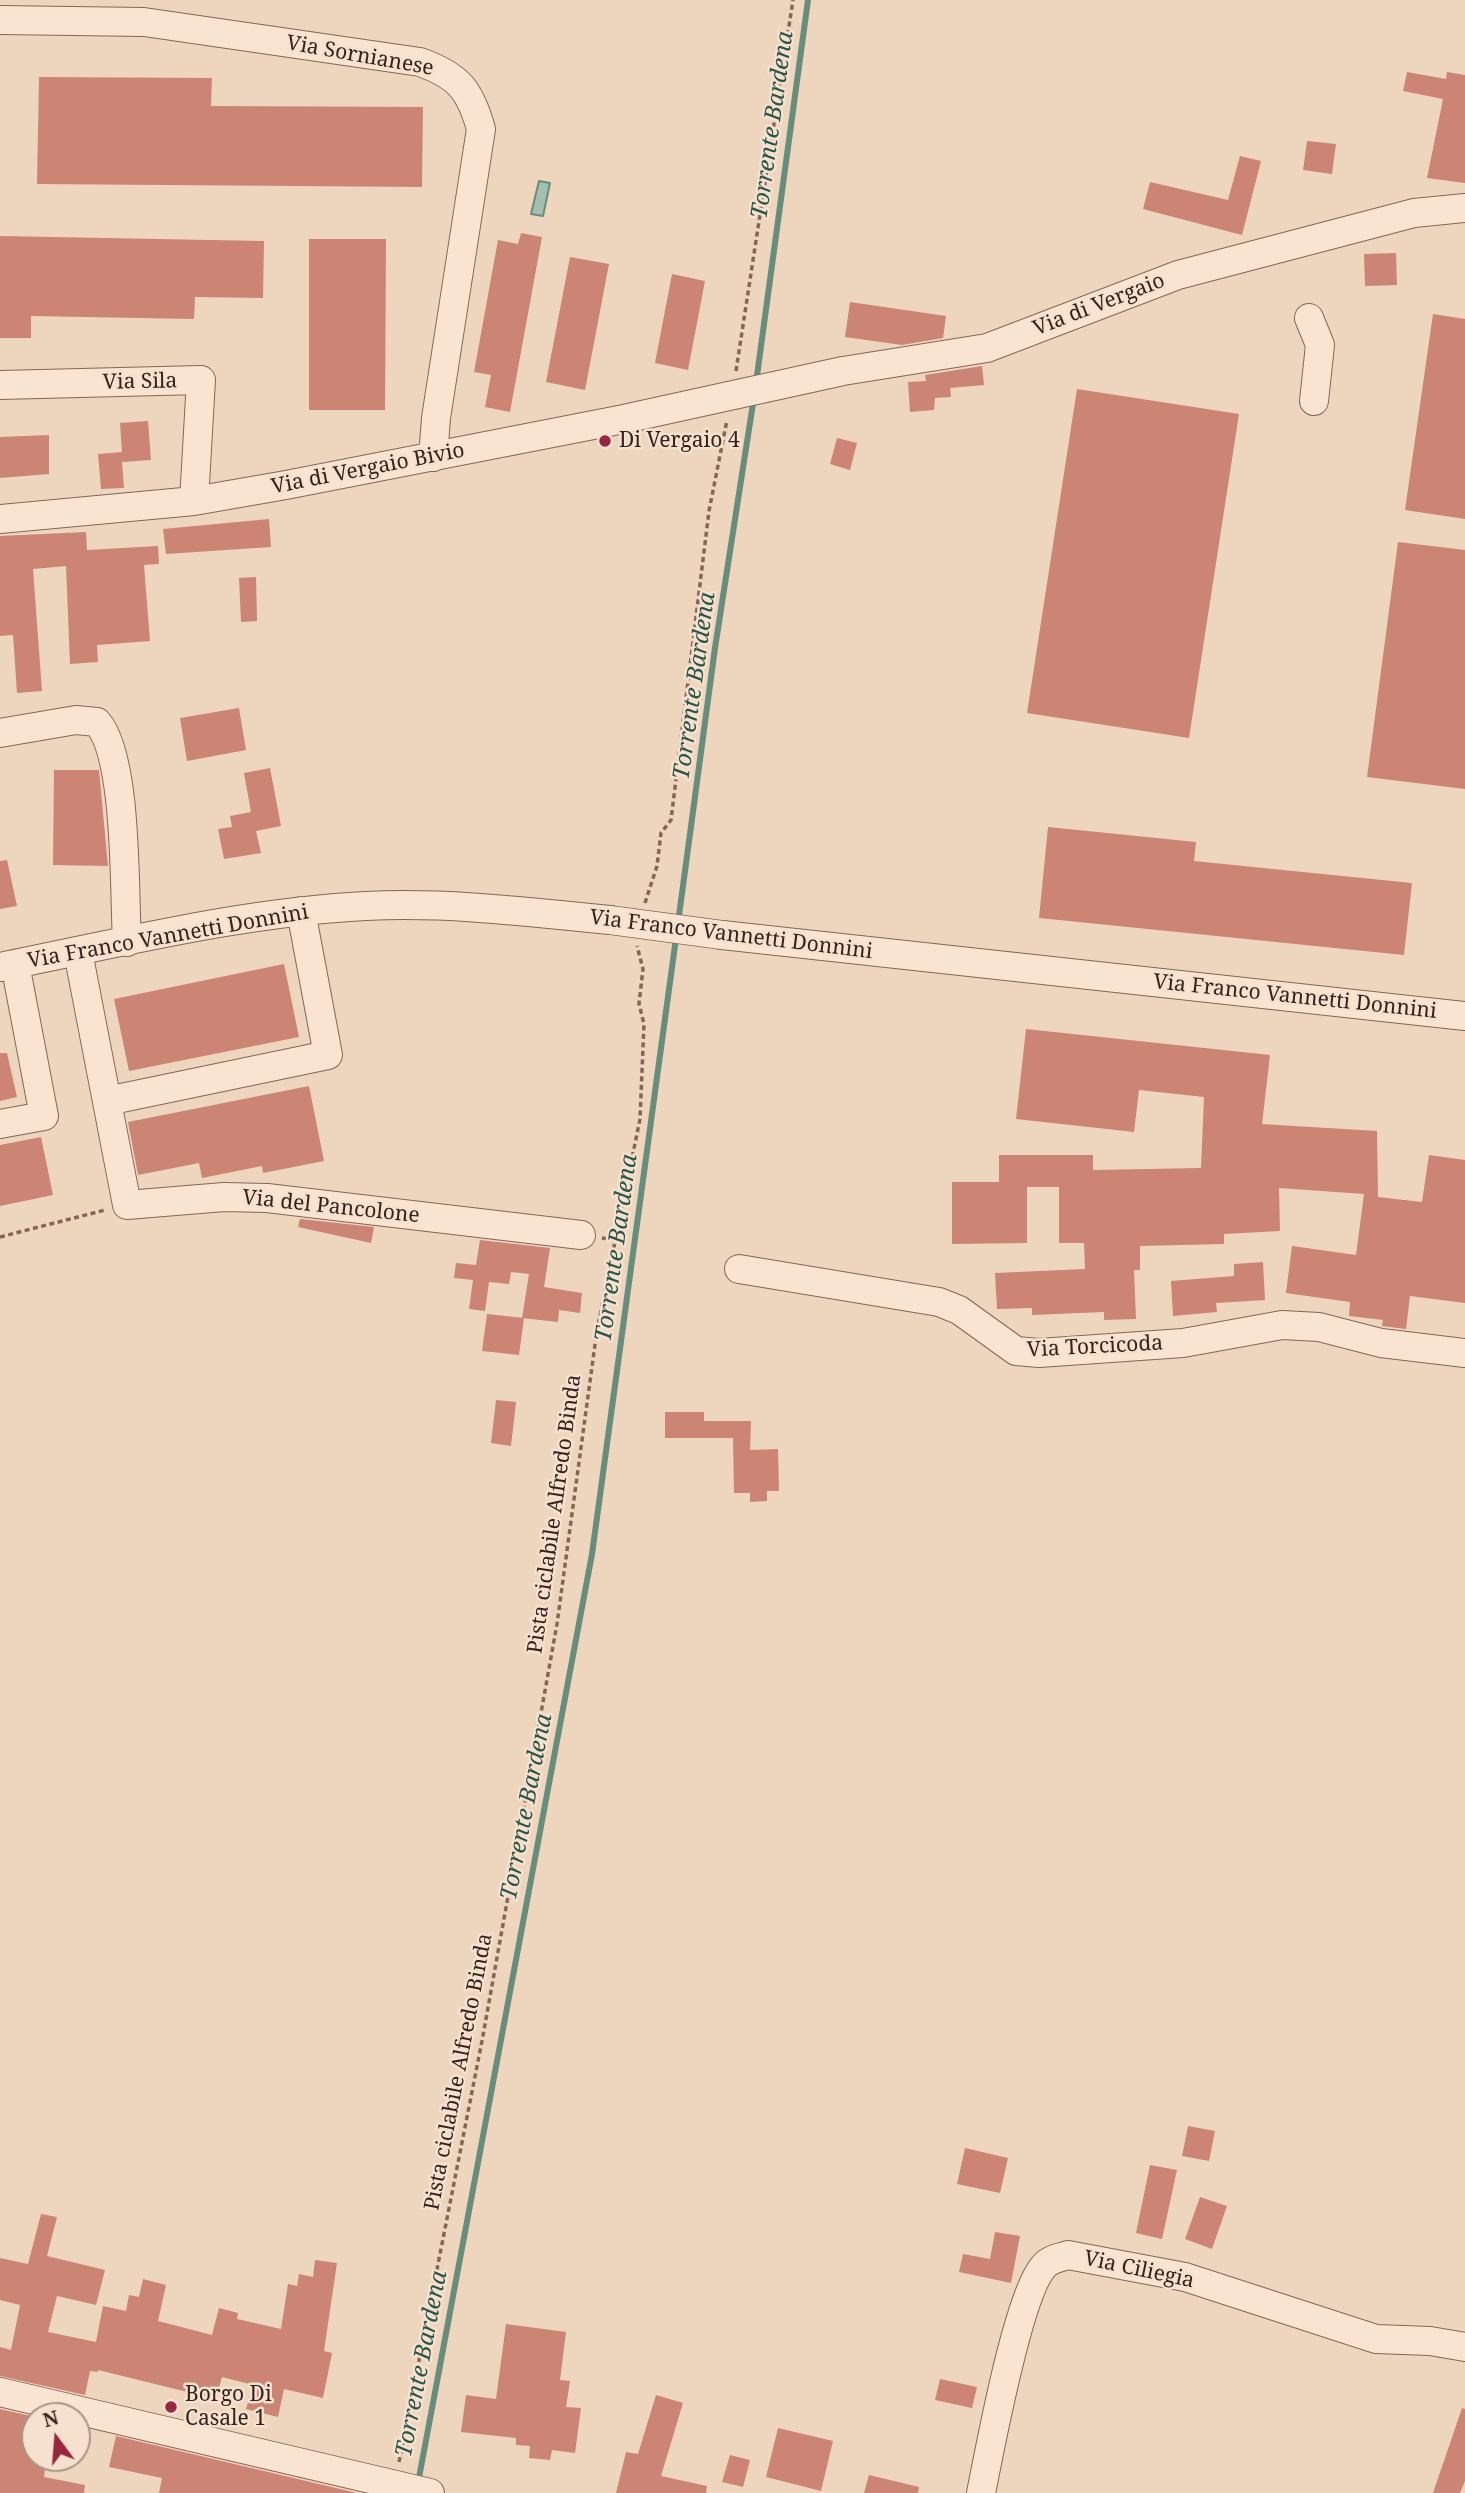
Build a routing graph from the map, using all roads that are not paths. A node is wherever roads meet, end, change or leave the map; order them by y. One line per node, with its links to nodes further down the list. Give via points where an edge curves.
1 (0, 20): 7 (street, Via Sornianese, via 144,22 420,62 446,72 472,97 481,129)
2 (1465, 208): 5 (street, Via di Vergaio, via 1415,213 1178,275 987,348 843,371)
3 (1309, 318): 6 (street, via 1320,345)
4 (0, 385): 8 (street, Via Sila, via 201,380)
5 (732, 397): 7 (street, Via di Vergaio Bivio)
6 (1314, 401)
7 (433, 457): 8 (street, Via di Vergaio Bivio)
8 (194, 500): 9 (street, Via di Vergaio Bivio)
9 (0, 519)
10 (0, 733): 12 (street, via 76,720 97,722 107,732 117,767)
11 (301, 911): 12 (street, Via Franco Vannetti Donnini); 15 (street, Via Franco Vannetti Donnini, bridge, via 463,906); 16 (street, via 328,1055)
12 (127, 942): 13 (street, Via Franco Vannetti Donnini)
13 (78, 952): 14 (street, Via Franco Vannetti Donnini); 16 (street)
14 (8, 965): 17 (street, via 44,1115)
15 (1465, 1016)
16 (107, 1101): 18 (street, Via del Pancolone, via 127,1205 267,1198)
17 (0, 1124)
18 (581, 1235)
19 (739, 1269): 20 (street, Via Torcicoda, via 939,1302 960,1310 1016,1351 1183,1343 1282,1325 1319,1327 1381,1343)
20 (1465, 1353)
21 (1465, 2347): 25 (street, Via Ciliegia, via 1376,2339 1235,2292 1140,2267 1068,2255 1042,2268 1026,2302)
22 (0, 2392): 23 (street)
23 (394, 2489): 24 (street)
24 (430, 2493)
25 (981, 2493)

